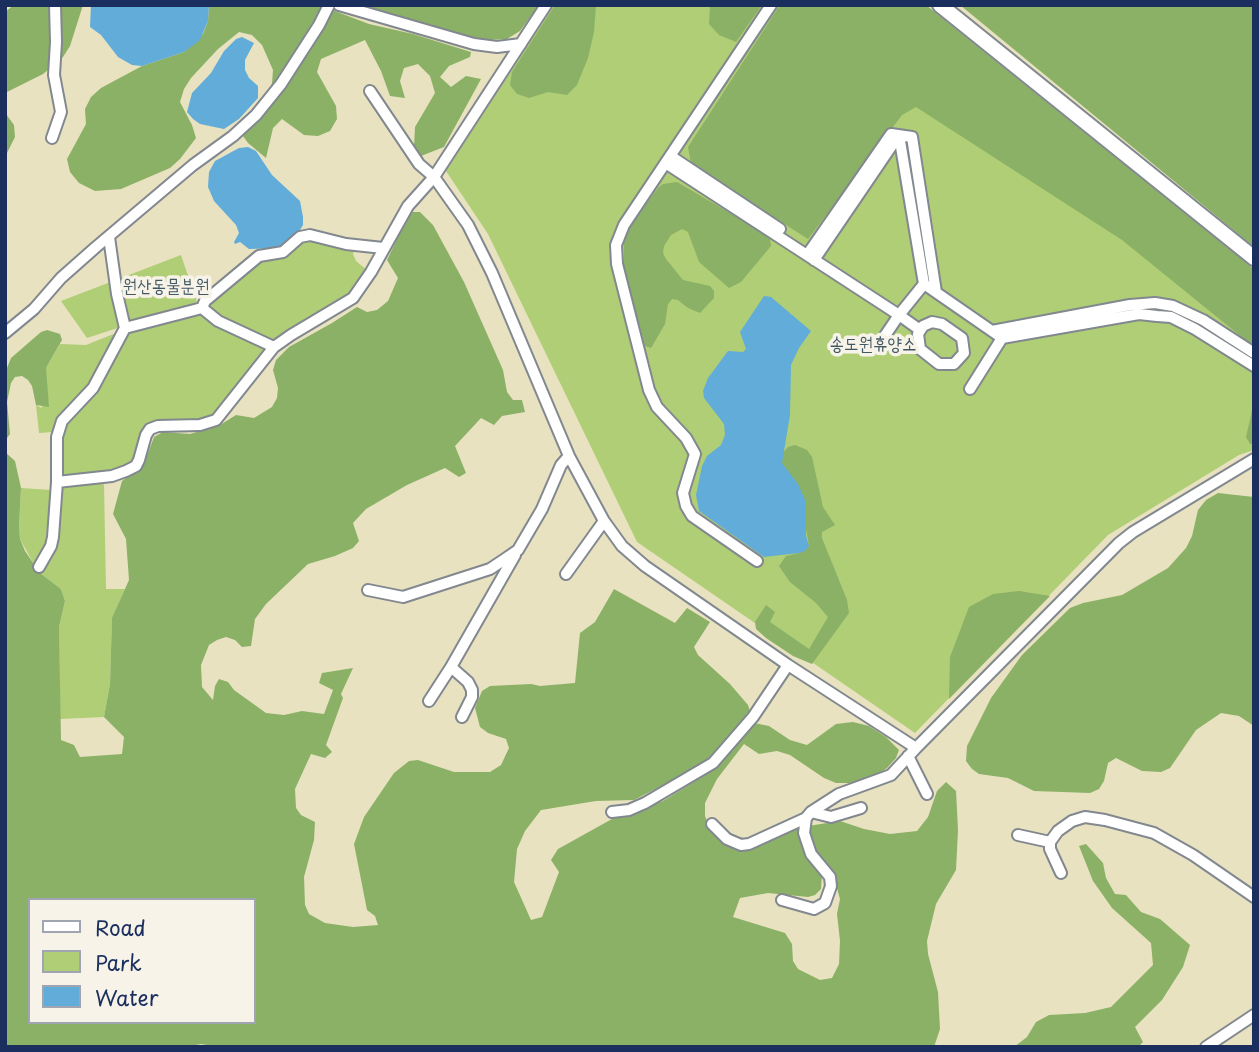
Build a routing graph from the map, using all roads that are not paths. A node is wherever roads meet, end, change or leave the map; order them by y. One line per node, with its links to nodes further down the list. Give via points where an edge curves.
1 (55, 5): 10 (street, via 54,75 61,112)
2 (329, 5): 13 (street, via 281,84 256,115)
3 (339, 5): 7 (street, via 474,44)
4 (545, 5): 7 (street)
5 (771, 5): 11 (street)
6 (940, 5): 16 (main road)
7 (520, 44): 12 (street)
8 (370, 91): 12 (street, via 419,164)
9 (899, 135): 15 (street); 17 (street); 18 (street, via 912,137)
10 (52, 138)
11 (669, 161): 15 (street); 39 (street, via 624,225 616,245 617,264 649,390 695,454 685,506 692,516)
12 (434, 177): 14 (street, via 408,206); 34 (street, via 468,225 492,273)
13 (109, 237): 22 (street); 25 (street)
14 (383, 248): 19 (street, via 300,237 282,252 259,256); 28 (street, via 353,298)
15 (813, 255): 21 (street)
16 (1254, 258)
17 (924, 284): 18 (street); 21 (street)
18 (936, 292): 20 (street)
19 (202, 308): 22 (street); 28 (street, via 218,321)
20 (962, 311): 23 (street); 26 (street)
21 (899, 315): 24 (street); 27 (street)
22 (125, 328): 36 (street, via 93,388 58,430)
23 (950, 329): 24 (street, via 937,322); 30 (street, via 964,343)
24 (920, 330): 30 (street, via 917,345 928,363 949,365)
25 (5, 332)
26 (997, 335): 29 (street, via 1155,303 1203,320); 31 (street, via 1139,314 1171,317); 32 (street)
27 (878, 346)
28 (274, 347): 36 (street, via 216,420 150,429 136,466 112,476)
29 (1254, 353)
30 (962, 357): 32 (street)
31 (1254, 366)
32 (982, 371): 33 (street)
33 (970, 389)
34 (569, 456): 37 (street); 38 (street)
35 (1254, 459): 49 (street, via 1133,531)
36 (57, 482): 40 (street, via 53,537)
37 (604, 521): 41 (street); 45 (street, via 622,546 645,566)
38 (518, 550): 43 (street, via 491,569); 46 (street)
39 (757, 561)
40 (39, 567)
41 (566, 574)
42 (368, 590): 43 (street)
43 (403, 597): 44 (street)
44 (388, 604)
45 (789, 665): 49 (street); 52 (street, via 753,717 713,762 645,803)
46 (451, 667): 47 (street); 48 (street, via 472,690)
47 (429, 701)
48 (462, 717)
49 (912, 752): 50 (street); 53 (street, via 891,775 839,794)
50 (927, 794)
51 (861, 808): 53 (street, via 831,817)
52 (611, 812)
53 (808, 815): 54 (street, via 741,845); 59 (street, via 804,833 831,886 825,903 814,909)
54 (712, 824)
55 (1018, 835): 56 (street)
56 (1050, 842): 57 (street); 58 (street, via 1072,821 1085,817 1139,827 1171,842)
57 (1061, 873)
58 (1254, 897)
59 (782, 900)
60 (1254, 1015): 61 (street)
61 (1206, 1047)

